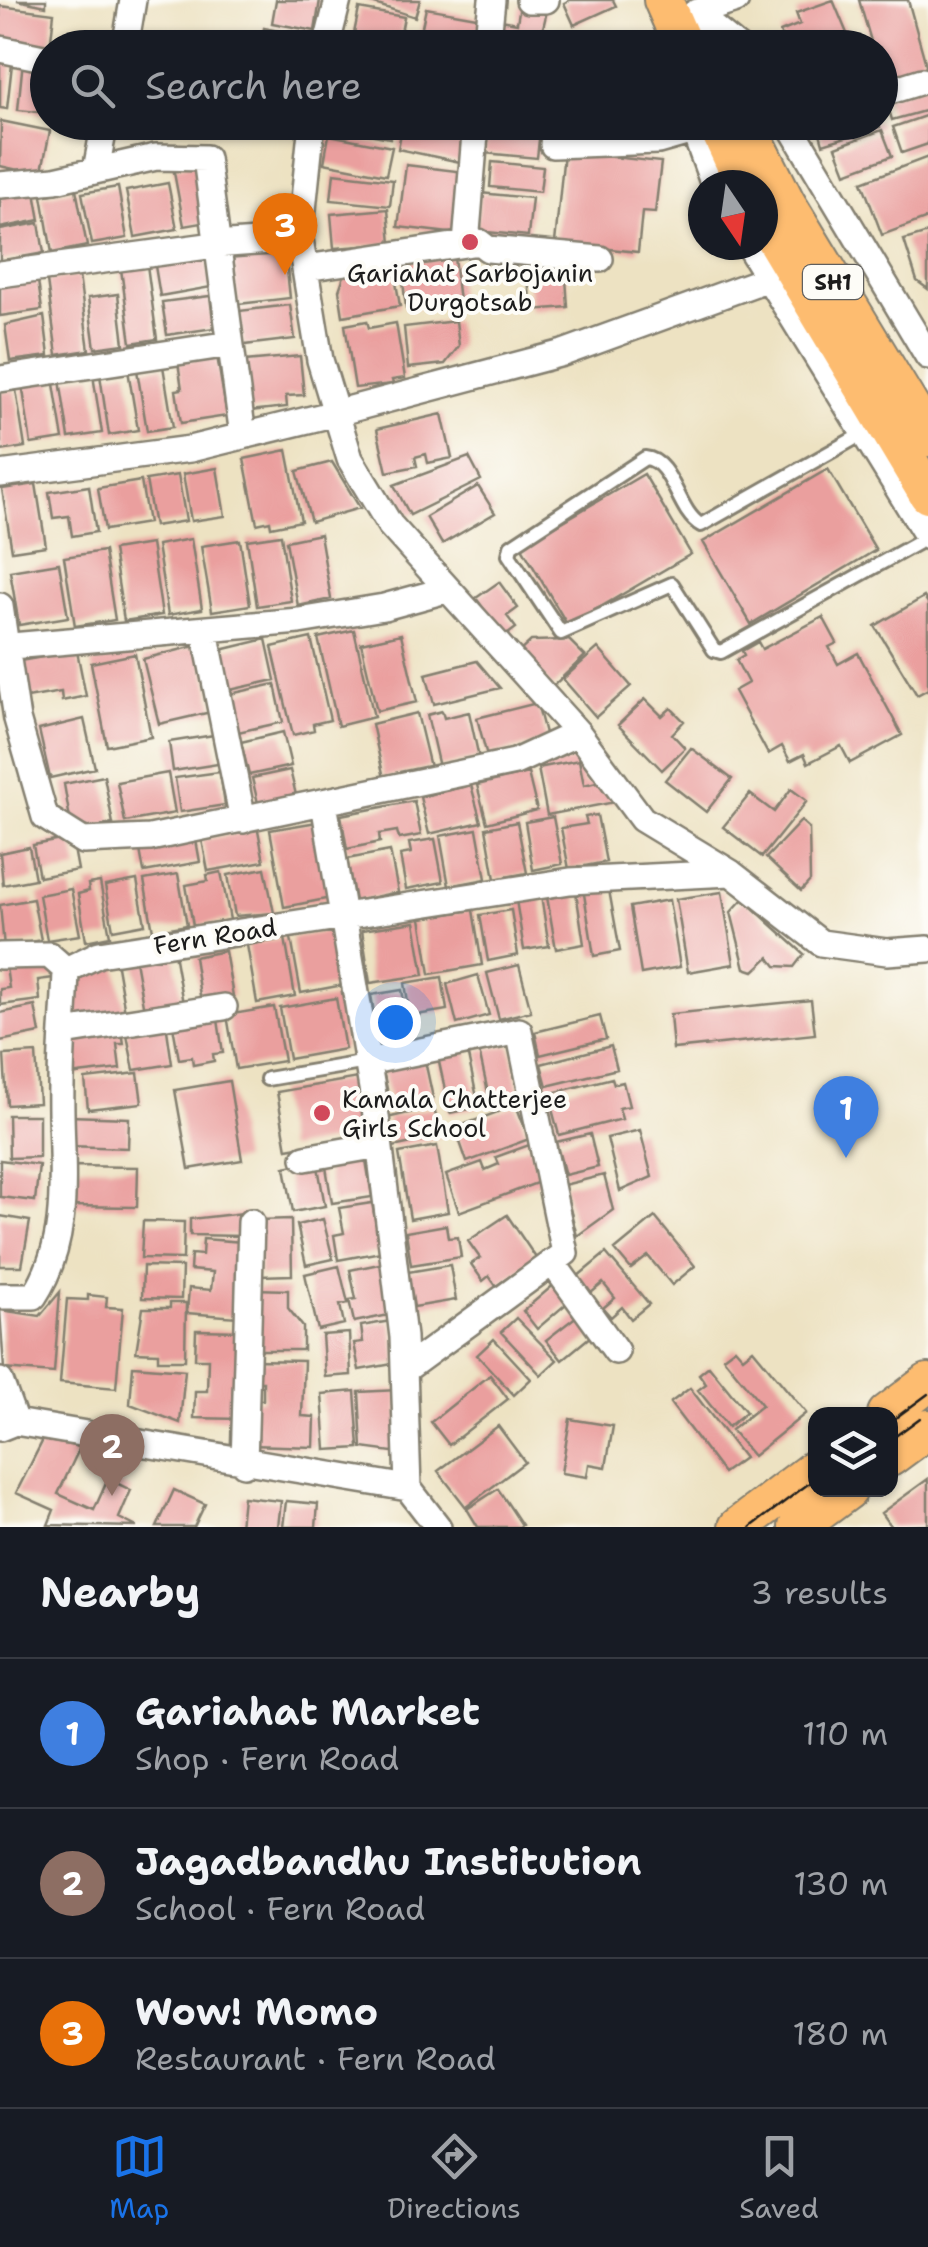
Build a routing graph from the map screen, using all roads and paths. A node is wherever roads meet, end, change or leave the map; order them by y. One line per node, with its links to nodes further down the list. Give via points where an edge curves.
1 (132, 0): 8 (street)
2 (338, 0): 9 (street)
3 (492, 0): 10 (street)
4 (529, 0): 5 (street)
5 (546, 0)
6 (736, 0): 7 (street)
7 (680, 22)
8 (128, 30)
9 (330, 30)
10 (488, 30)
11 (0, 49): 12 (street)
12 (30, 55)
13 (922, 81): 14 (street)
14 (898, 88)
15 (102, 140): 24 (street)
16 (310, 140): 28 (street)
17 (475, 140): 29 (street)
18 (554, 140): 19 (street)
19 (661, 140)
20 (712, 140): 25 (street)
21 (720, 140): 26 (main road)
22 (726, 140): 44 (main road, SH1, via 786,202)
23 (800, 140): 37 (street)
24 (96, 170): 27 (street); 31 (street, via 156,157 206,158)
25 (714, 170)
26 (737, 170)
27 (0, 186)
28 (300, 239): 31 (street); 34 (street)
29 (466, 244): 32 (street); 34 (street)
30 (778, 244): 46 (main road, SH1)
31 (214, 245): 35 (street); 38 (street)
32 (600, 258)
33 (758, 260): 36 (street)
34 (306, 268): 41 (street)
35 (0, 274)
36 (769, 278): 41 (street, via 563,353); 42 (street)
37 (920, 326): 39 (street)
38 (230, 344): 40 (street); 43 (street)
39 (928, 356)
40 (0, 379)
41 (336, 413): 43 (street); 48 (street, via 350,459 390,525)
42 (864, 433): 47 (street); 47 (lane, via 700,525 686,515 660,464 645,458 511,546 509,555 561,634 672,584 721,652)
43 (243, 436): 45 (street)
44 (928, 437)
45 (0, 474)
46 (928, 494)
47 (928, 537)
48 (446, 590): 50 (street, via 384,607); 52 (street)
49 (0, 606): 51 (street)
50 (206, 631): 51 (street); 54 (street)
51 (4, 646): 54 (street, via 16,718 45,817 83,841 150,838)
52 (578, 733): 53 (street, via 515,762); 55 (street, via 642,819)
53 (324, 803): 54 (street); 56 (street)
54 (243, 820)
55 (731, 873): 56 (street, Fern Road, via 570,880); 57 (street, via 820,944)
56 (344, 914): 59 (street, Fern Road, via 99,954); 62 (street)
57 (928, 949)
58 (0, 956): 59 (street, via 49,955)
59 (66, 970): 61 (street)
60 (224, 1007): 61 (street)
61 (64, 1032): 68 (street, via 54,1262 34,1296)
62 (367, 1062): 63 (lane); 64 (street); 67 (street, via 519,1031 565,1253)
63 (267, 1079)
64 (380, 1144): 65 (street); 70 (street)
65 (304, 1158)
66 (251, 1222): 77 (street)
67 (552, 1262): 69 (street); 70 (street)
68 (0, 1296)
69 (616, 1351)
70 (406, 1369): 79 (street)
71 (0, 1381): 74 (street)
72 (928, 1383): 73 (main road)
73 (896, 1407)
74 (8, 1425): 77 (street)
75 (928, 1429): 76 (main road)
76 (898, 1451)
77 (244, 1464): 79 (street)
78 (808, 1474): 82 (main road)
79 (408, 1488): 81 (street)
80 (839, 1497): 83 (main road)
81 (438, 1527)
82 (738, 1527)
83 (798, 1527)

